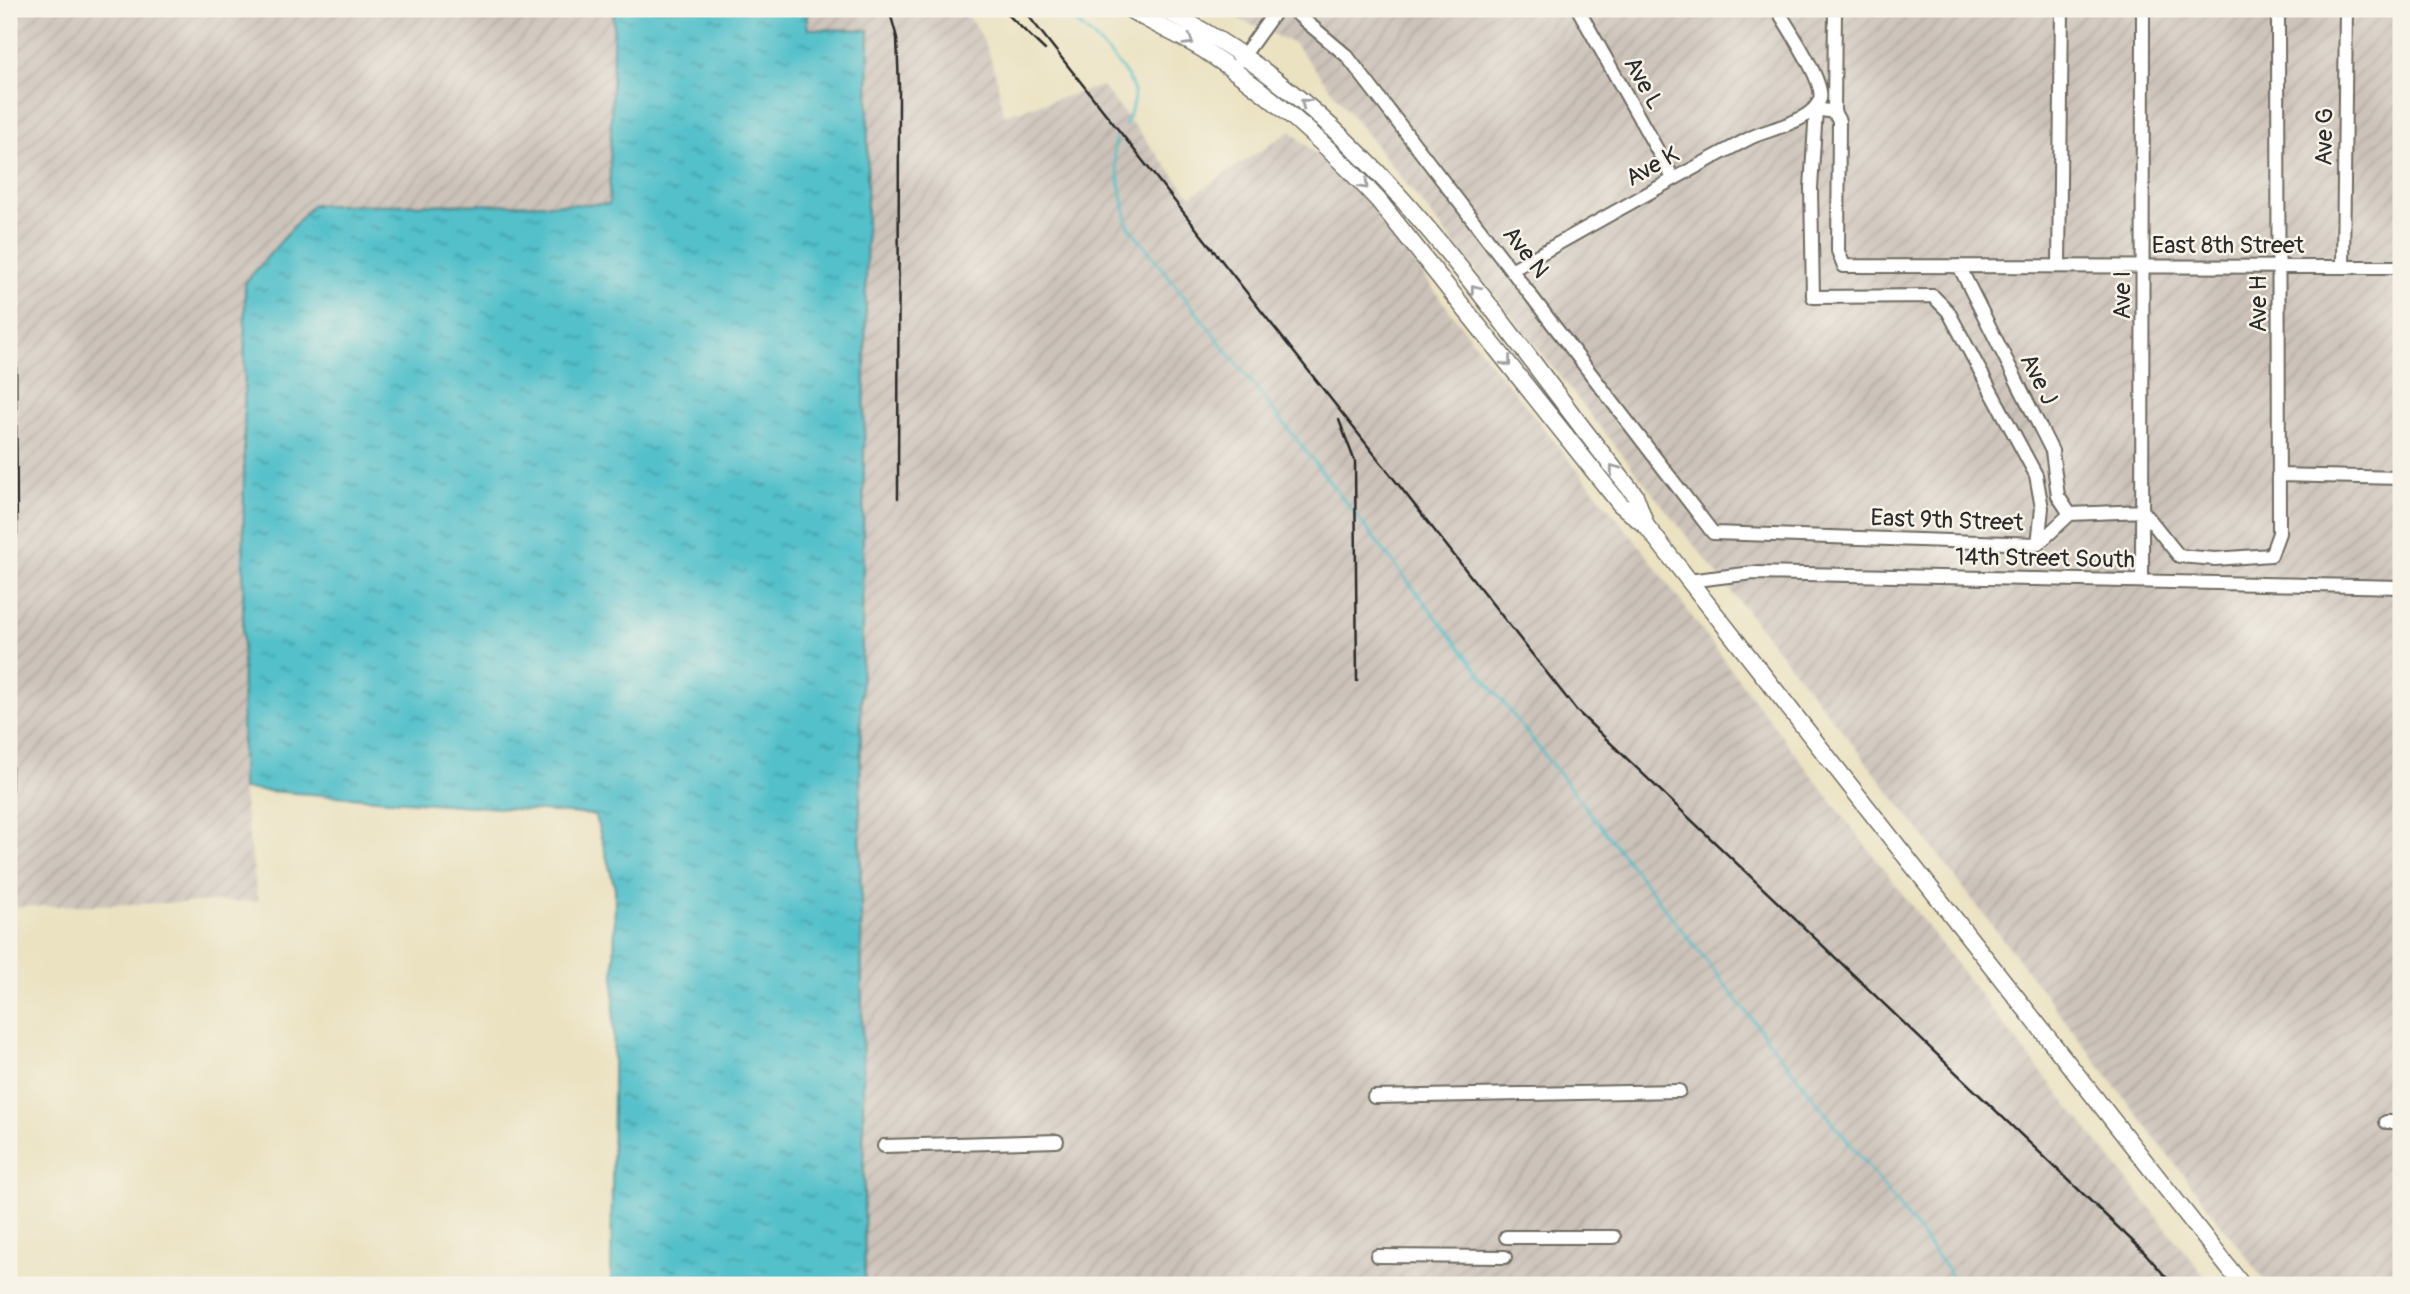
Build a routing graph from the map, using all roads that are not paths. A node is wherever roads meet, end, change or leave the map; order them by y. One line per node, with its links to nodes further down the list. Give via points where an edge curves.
1 (1129, 9): 13 (main road, one-way to 13)
2 (1162, 9): 12 (main road)
3 (1278, 9): 12 (street)
4 (1291, 9): 23 (street, Ave N, via 1347,56)
5 (1578, 9): 16 (street, Ave L)
6 (1777, 9): 14 (street, via 1818,81 1821,96)
7 (1835, 9): 15 (street)
8 (2062, 9): 17 (street)
9 (2143, 9): 18 (street, Ave I)
10 (2278, 9): 20 (street, Ave H)
11 (2346, 9): 21 (street, Ave G)
12 (1244, 55): 13 (street); 28 (main road, one-way to 12, via 1635,495 1391,185 1321,116)
13 (1233, 70): 28 (main road, one-way to 28, via 1298,120 1371,192 1620,504)
14 (1816, 109): 15 (street); 16 (street, Ave K); 30 (street, via 1811,188 1813,297 1933,296 1948,311 2036,475 2042,508)
15 (1834, 112): 19 (street, East 8th Street, via 1839,121 1838,251 1843,265)
16 (1673, 178): 23 (street, Ave K)
17 (2059, 265): 18 (street, East 8th Street); 19 (street, East 8th Street)
18 (2143, 265): 20 (street, East 8th Street); 26 (street, Ave I)
19 (1959, 266): 27 (street, Ave J, via 2052,452 2058,496)
20 (2279, 267): 21 (street, East 8th Street); 24 (street, Ave H)
21 (2343, 267): 22 (street, East 8th Street)
22 (2401, 267)
23 (1513, 270): 29 (street, Ave N)
24 (2278, 475): 25 (street); 26 (street, Ave H, via 2279,533 2271,555 2179,556)
25 (2401, 478)
26 (2143, 511): 27 (street); 32 (street, Ave I)
27 (2070, 514): 30 (street, East 9th Street)
28 (1647, 527): 31 (main road)
29 (1713, 533): 30 (street, East 9th Street)
30 (2038, 544)
31 (1688, 581): 32 (street, 14th Street South, via 1753,573); 44 (main road)
32 (2142, 581): 33 (street, 14th Street South)
33 (2401, 587)
34 (1679, 1091): 35 (street)
35 (1374, 1097)
36 (2386, 1122): 37 (street)
37 (2401, 1122)
38 (1057, 1141): 39 (street)
39 (884, 1146)
40 (1506, 1237): 41 (street)
41 (1614, 1237)
42 (1377, 1256): 43 (street)
43 (1505, 1257)
44 (2242, 1285)

